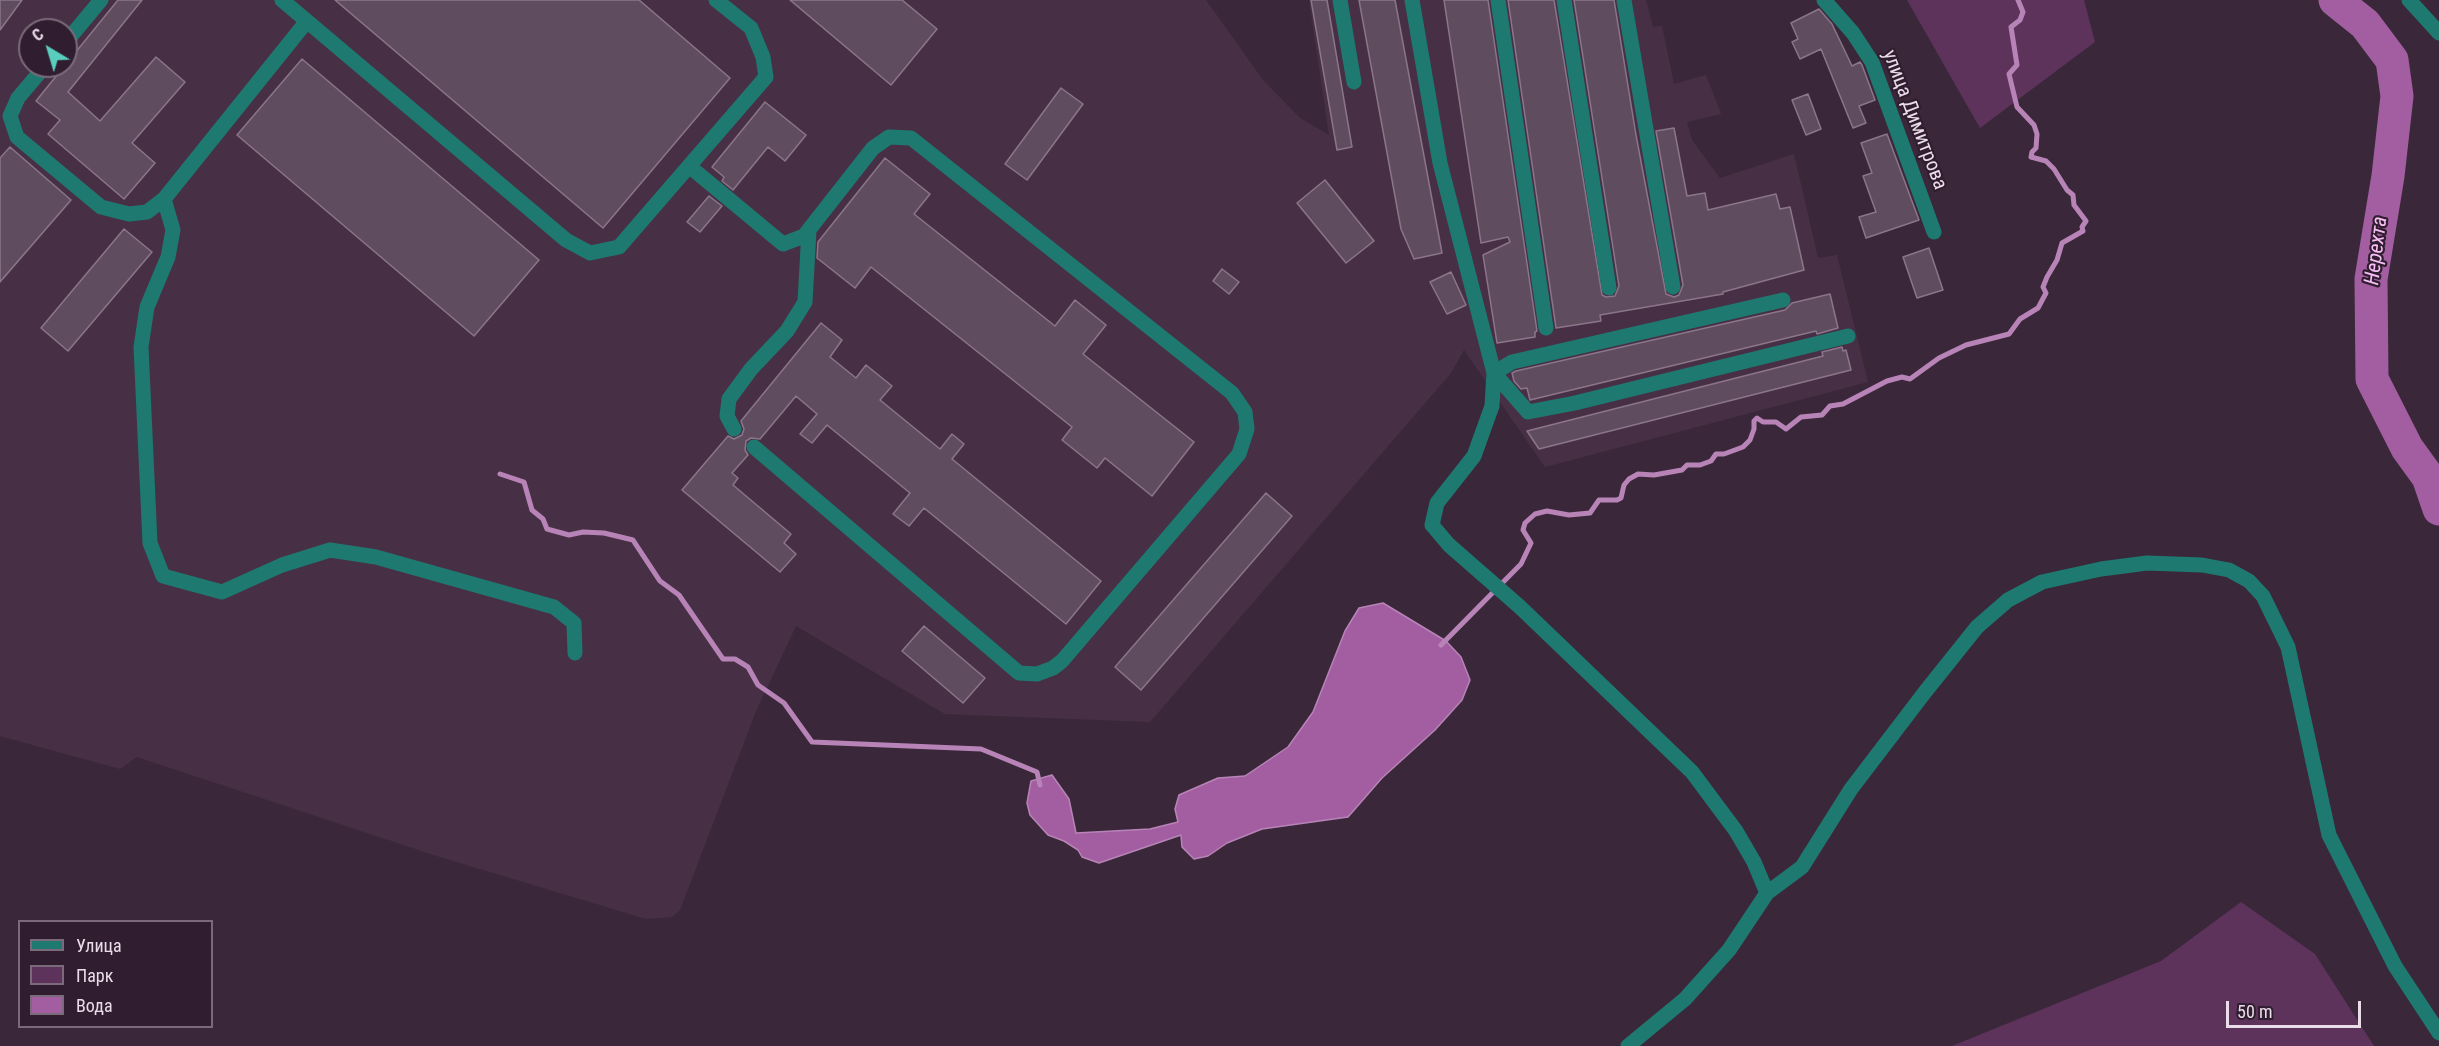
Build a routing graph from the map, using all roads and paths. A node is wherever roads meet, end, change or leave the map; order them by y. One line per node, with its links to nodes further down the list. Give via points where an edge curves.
1 (101, 0): 12 (street)
2 (282, 0): 11 (street)
3 (716, 0): 16 (street, via 751,28 766,77)
4 (1340, 0): 15 (street)
5 (1412, 0): 25 (street, via 1440,163)
6 (1498, 0): 23 (street)
7 (1564, 0): 21 (street)
8 (1624, 0): 20 (street)
9 (1824, 0): 19 (street, улица Димитрова, via 1872,62)
10 (2409, 0): 13 (street)
11 (307, 21): 16 (street, via 566,240 590,253 620,247); 17 (street)
12 (78, 28)
13 (2439, 33)
14 (35, 78): 17 (street, via 18,98 10,116 17,137 101,207 129,214 147,212)
15 (1354, 82)
16 (689, 166): 18 (street, via 783,244)
17 (164, 199): 28 (street, via 173,230 168,257 147,307 141,347 150,543 164,576 222,592 330,549 376,556 554,607 574,623)
18 (809, 230): 26 (street, via 805,302 787,331 729,399 727,416); 27 (street, via 873,148 889,137 911,138 1232,393 1245,412 1247,429 1239,454 1062,662 1037,674 1019,673)
19 (1934, 232)
20 (1673, 286)
21 (1609, 288)
22 (1783, 300): 25 (street, via 1512,362)
23 (1546, 328)
24 (1848, 336): 25 (street, via 1528,412)
25 (1494, 373): 29 (street, via 1492,406 1474,456 1437,503 1432,525 1692,772 1736,831)
26 (734, 429)
27 (754, 447)
28 (574, 653)
29 (1767, 893): 30 (street, via 1802,867 1851,789 1925,692 1977,627 2008,600 2042,582 2101,568 2147,563 2229,570 2249,581 2263,596 2288,647 2329,835 2395,966); 31 (street, via 1729,950 1685,999)
30 (2439, 1033)
31 (1628, 1046)

